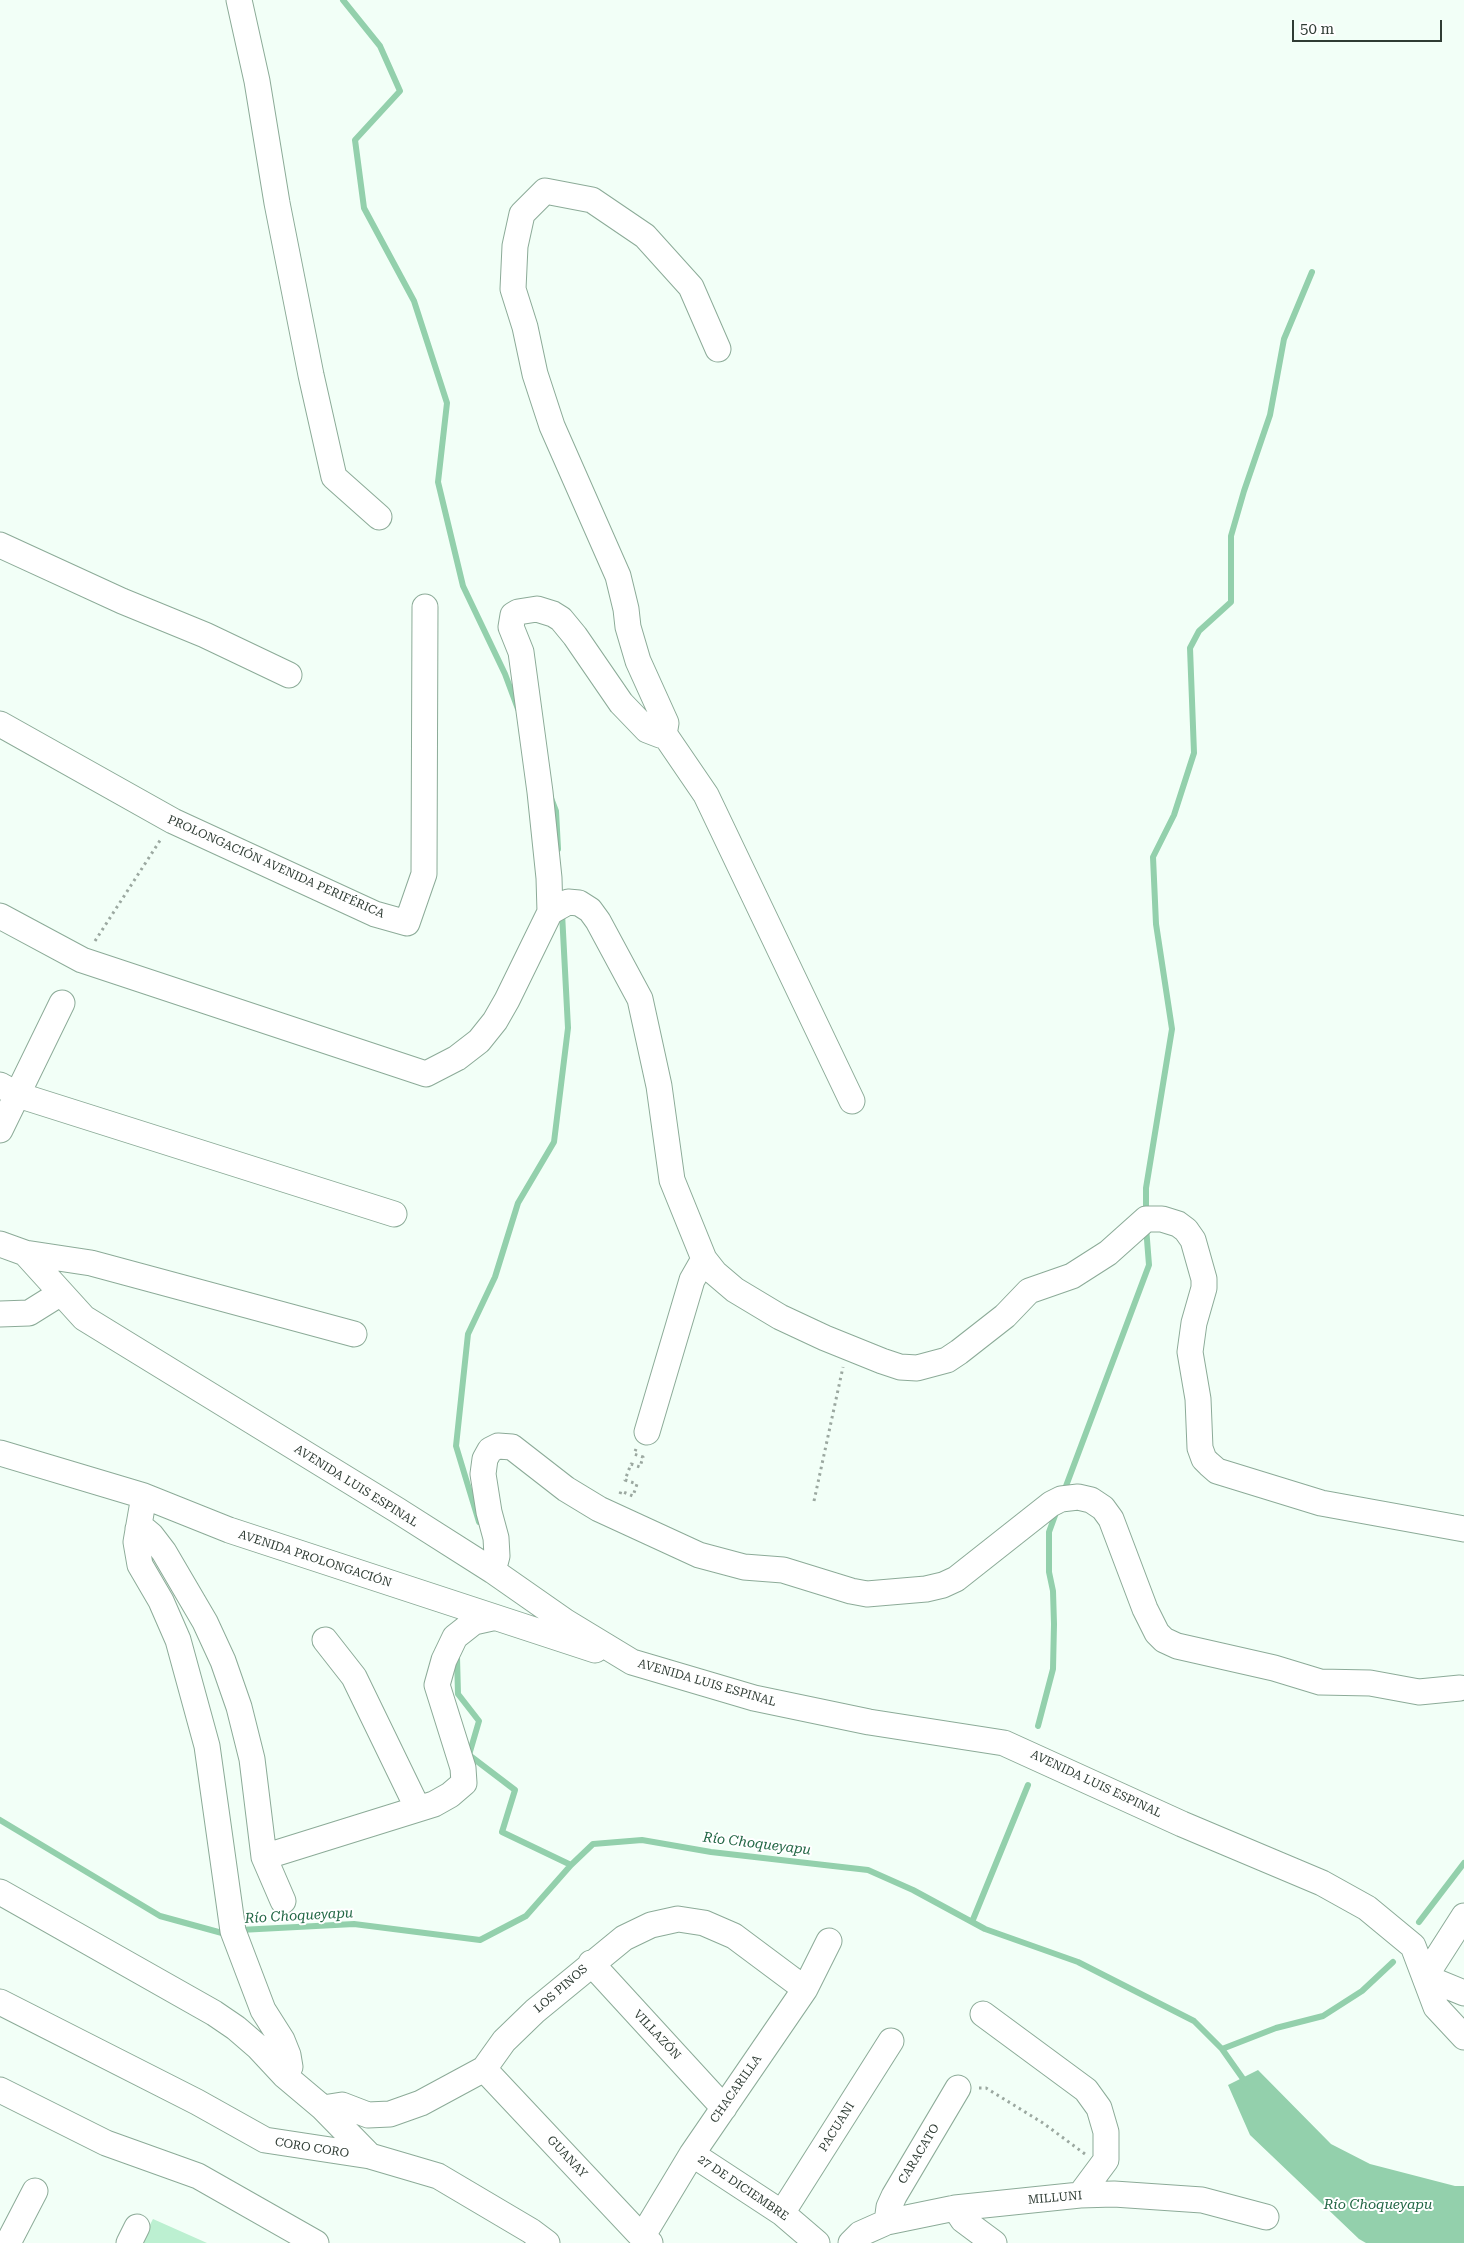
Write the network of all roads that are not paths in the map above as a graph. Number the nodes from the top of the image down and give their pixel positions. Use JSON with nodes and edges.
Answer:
{"nodes":[{"id":1,"x":239,"y":0,"type":"edge"},
{"id":2,"x":718,"y":349,"type":"dead end"},
{"id":3,"x":379,"y":517,"type":"dead end"},
{"id":4,"x":0,"y":545,"type":"edge"},
{"id":5,"x":425,"y":607,"type":"dead end"},
{"id":6,"x":289,"y":675,"type":"dead end"},
{"id":7,"x":0,"y":724,"type":"edge"},
{"id":8,"x":663,"y":732,"type":"junction"},
{"id":9,"x":550,"y":912,"type":"junction"},
{"id":10,"x":0,"y":916,"type":"edge"},
{"id":11,"x":62,"y":1004,"type":"dead end"},
{"id":12,"x":9,"y":1090,"type":"edge"},
{"id":13,"x":852,"y":1101,"type":"dead end"},
{"id":14,"x":0,"y":1130,"type":"edge"},
{"id":15,"x":394,"y":1214,"type":"dead end"},
{"id":16,"x":0,"y":1244,"type":"edge"},
{"id":17,"x":25,"y":1253,"type":"junction"},
{"id":18,"x":704,"y":1259,"type":"junction"},
{"id":19,"x":62,"y":1293,"type":"junction"},
{"id":20,"x":0,"y":1314,"type":"edge"},
{"id":21,"x":354,"y":1334,"type":"dead end"},
{"id":22,"x":647,"y":1432,"type":"road end"},
{"id":23,"x":0,"y":1453,"type":"edge"},
{"id":24,"x":144,"y":1496,"type":"junction"},
{"id":25,"x":138,"y":1529,"type":"junction"},
{"id":26,"x":1464,"y":1529,"type":"edge"},
{"id":27,"x":493,"y":1571,"type":"junction"},
{"id":28,"x":492,"y":1618,"type":"junction"},
{"id":29,"x":325,"y":1640,"type":"dead end"},
{"id":30,"x":632,"y":1662,"type":"junction"},
{"id":31,"x":1460,"y":1688,"type":"dead end"},
{"id":32,"x":418,"y":1809,"type":"junction"},
{"id":33,"x":264,"y":1857,"type":"junction"},
{"id":34,"x":0,"y":1892,"type":"edge"},
{"id":35,"x":282,"y":1901,"type":"dead end"},
{"id":36,"x":1464,"y":1916,"type":"edge"},
{"id":37,"x":830,"y":1941,"type":"dead end"},
{"id":38,"x":591,"y":1963,"type":"junction"},
{"id":39,"x":1425,"y":1977,"type":"junction"},
{"id":40,"x":805,"y":1989,"type":"junction"},
{"id":41,"x":1464,"y":1993,"type":"edge"},
{"id":42,"x":0,"y":2002,"type":"edge"},
{"id":43,"x":983,"y":2014,"type":"dead end"},
{"id":44,"x":1464,"y":2037,"type":"edge"},
{"id":45,"x":891,"y":2041,"type":"dead end"},
{"id":46,"x":484,"y":2069,"type":"junction"},
{"id":47,"x":285,"y":2076,"type":"junction"},
{"id":48,"x":958,"y":2088,"type":"road end"},
{"id":49,"x":0,"y":2090,"type":"edge"},
{"id":50,"x":323,"y":2108,"type":"junction"},
{"id":51,"x":724,"y":2108,"type":"junction"},
{"id":52,"x":692,"y":2154,"type":"junction"},
{"id":53,"x":370,"y":2156,"type":"junction"},
{"id":54,"x":35,"y":2191,"type":"dead end"},
{"id":55,"x":1080,"y":2195,"type":"junction"},
{"id":56,"x":955,"y":2208,"type":"junction"},
{"id":57,"x":782,"y":2213,"type":"junction"},
{"id":58,"x":1266,"y":2217,"type":"dead end"},
{"id":59,"x":887,"y":2222,"type":"junction"},
{"id":60,"x":646,"y":2240,"type":"edge"},
{"id":61,"x":8,"y":2243,"type":"edge"},
{"id":62,"x":316,"y":2243,"type":"edge"},
{"id":63,"x":547,"y":2243,"type":"edge"},
{"id":64,"x":817,"y":2243,"type":"edge"},
{"id":65,"x":851,"y":2243,"type":"edge"},
{"id":66,"x":994,"y":2243,"type":"edge"}],
"edges":[{"from":1,"to":3,"type":"street"},
{"from":2,"to":8,"type":"street"},
{"from":4,"to":6,"type":"street"},
{"from":5,"to":7,"type":"street","name":"PROLONGACIÓN AVENIDA PERIFÉRICA"},
{"from":8,"to":9,"type":"street"},
{"from":8,"to":13,"type":"street"},
{"from":9,"to":10,"type":"street"},
{"from":9,"to":18,"type":"street"},
{"from":11,"to":12,"type":"street"},
{"from":12,"to":14,"type":"street"},
{"from":12,"to":15,"type":"street"},
{"from":16,"to":17,"type":"street","name":"AVENIDA LUIS ESPINAL"},
{"from":17,"to":19,"type":"street","name":"AVENIDA LUIS ESPINAL"},
{"from":17,"to":21,"type":"street"},
{"from":18,"to":22,"type":"street"},
{"from":18,"to":26,"type":"street"},
{"from":19,"to":20,"type":"street"},
{"from":19,"to":27,"type":"street","name":"AVENIDA LUIS ESPINAL"},
{"from":23,"to":24,"type":"street","name":"AVENIDA PROLONGACIÓN"},
{"from":24,"to":25,"type":"street"},
{"from":24,"to":28,"type":"street","name":"AVENIDA PROLONGACIÓN"},
{"from":25,"to":33,"type":"street"},
{"from":25,"to":47,"type":"street"},
{"from":27,"to":30,"type":"street","name":"AVENIDA LUIS ESPINAL"},
{"from":27,"to":31,"type":"street"},
{"from":28,"to":30,"type":"street","name":"AVENIDA PROLONGACIÓN"},
{"from":28,"to":32,"type":"street"},
{"from":29,"to":32,"type":"street"},
{"from":30,"to":39,"type":"street","name":"AVENIDA LUIS ESPINAL"},
{"from":32,"to":33,"type":"street"},
{"from":33,"to":35,"type":"street"},
{"from":34,"to":47,"type":"street"},
{"from":36,"to":39,"type":"street"},
{"from":37,"to":40,"type":"street","name":"CHACARILLA"},
{"from":38,"to":40,"type":"street","name":"LOS PINOS"},
{"from":38,"to":46,"type":"street","name":"LOS PINOS"},
{"from":38,"to":51,"type":"street","name":"VILLAZÓN"},
{"from":39,"to":41,"type":"street"},
{"from":39,"to":44,"type":"street","name":"AVENIDA LUIS ESPINAL"},
{"from":40,"to":51,"type":"street","name":"CHACARILLA"},
{"from":42,"to":53,"type":"street","name":"CORO CORO"},
{"from":43,"to":55,"type":"street"},
{"from":45,"to":57,"type":"street","name":"PACUANI"},
{"from":46,"to":50,"type":"street","name":"LOS PINOS"},
{"from":46,"to":60,"type":"street","name":"GUANAY"},
{"from":47,"to":50,"type":"street"},
{"from":48,"to":59,"type":"street","name":"CARACATO"},
{"from":49,"to":62,"type":"street"},
{"from":50,"to":53,"type":"street"},
{"from":51,"to":52,"type":"street","name":"CHACARILLA"},
{"from":52,"to":57,"type":"street","name":"27 DE DICIEMBRE"},
{"from":52,"to":60,"type":"street","name":"CHACARILLA"},
{"from":53,"to":63,"type":"street","name":"CORO CORO"},
{"from":54,"to":61,"type":"street"},
{"from":55,"to":56,"type":"street","name":"MILLUNI"},
{"from":55,"to":58,"type":"street","name":"MILLUNI"},
{"from":56,"to":59,"type":"street","name":"MILLUNI"},
{"from":56,"to":66,"type":"street"},
{"from":57,"to":64,"type":"street","name":"27 DE DICIEMBRE"},
{"from":59,"to":65,"type":"street","name":"MILLUNI"}]}
